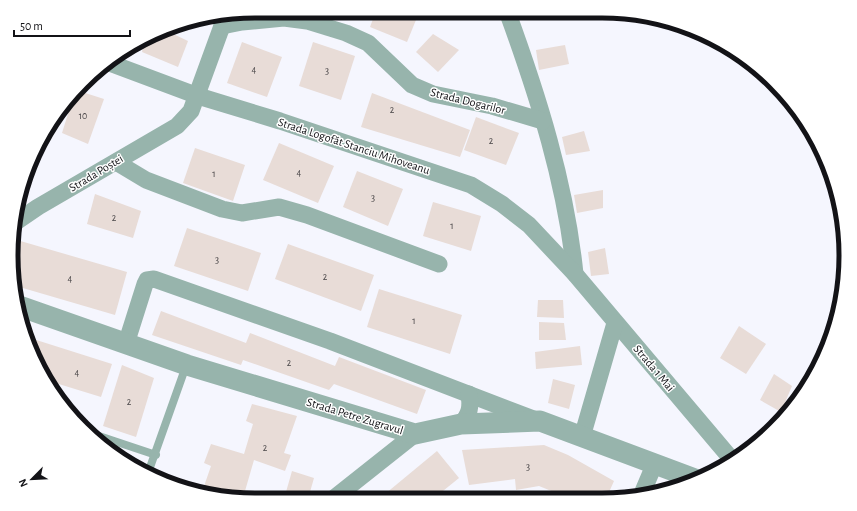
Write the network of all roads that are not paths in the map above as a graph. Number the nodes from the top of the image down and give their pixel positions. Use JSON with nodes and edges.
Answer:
{"nodes":[{"id":1,"x":257,"y":18,"type":"edge"},
{"id":2,"x":284,"y":18,"type":"edge"},
{"id":3,"x":509,"y":18,"type":"edge"},
{"id":4,"x":217,"y":22,"type":"edge"},
{"id":5,"x":114,"y":65,"type":"edge"},
{"id":6,"x":198,"y":96,"type":"junction"},
{"id":7,"x":543,"y":121,"type":"junction"},
{"id":8,"x":116,"y":162,"type":"junction"},
{"id":9,"x":21,"y":219,"type":"edge"},
{"id":10,"x":439,"y":264,"type":"dead end"},
{"id":11,"x":575,"y":274,"type":"junction"},
{"id":12,"x":24,"y":308,"type":"edge"},
{"id":13,"x":615,"y":323,"type":"junction"},
{"id":14,"x":126,"y":344,"type":"junction"},
{"id":15,"x":187,"y":365,"type":"junction"},
{"id":16,"x":469,"y":394,"type":"junction"},
{"id":17,"x":540,"y":421,"type":"junction"},
{"id":18,"x":462,"y":424,"type":"junction"},
{"id":19,"x":415,"y":434,"type":"junction"},
{"id":20,"x":103,"y":437,"type":"edge"},
{"id":21,"x":582,"y":437,"type":"junction"},
{"id":22,"x":156,"y":455,"type":"junction"},
{"id":23,"x":729,"y":456,"type":"edge"},
{"id":24,"x":655,"y":463,"type":"junction"},
{"id":25,"x":150,"y":469,"type":"edge"},
{"id":26,"x":688,"y":476,"type":"edge"},
{"id":27,"x":644,"y":489,"type":"edge"},
{"id":28,"x":342,"y":493,"type":"edge"}],
"edges":[{"from":1,"to":4,"type":"street","name":"Strada Dogarilor"},
{"from":2,"to":7,"type":"street","name":"Strada Dogarilor"},
{"from":3,"to":7,"type":"street"},
{"from":4,"to":6,"type":"street","name":"Strada Dogarilor"},
{"from":5,"to":6,"type":"street","name":"Strada Logofăt Stanciu Mihoveanu"},
{"from":6,"to":8,"type":"street","name":"Strada Poștei"},
{"from":6,"to":11,"type":"street","name":"Strada Logofăt Stanciu Mihoveanu"},
{"from":7,"to":11,"type":"street"},
{"from":8,"to":9,"type":"street","name":"Strada Poștei"},
{"from":8,"to":10,"type":"street"},
{"from":11,"to":13,"type":"street","name":"Strada 1 Mai"},
{"from":12,"to":14,"type":"street","name":"Strada Petre Zugravul"},
{"from":13,"to":21,"type":"street"},
{"from":13,"to":23,"type":"street","name":"Strada 1 Mai"},
{"from":14,"to":15,"type":"street","name":"Strada Petre Zugravul"},
{"from":14,"to":16,"type":"street"},
{"from":15,"to":19,"type":"street","name":"Strada Petre Zugravul"},
{"from":15,"to":22,"type":"lane"},
{"from":16,"to":17,"type":"street"},
{"from":16,"to":18,"type":"street"},
{"from":17,"to":18,"type":"street","name":"Strada Petre Zugravul"},
{"from":17,"to":21,"type":"street","name":"Strada Petre Zugravul"},
{"from":18,"to":19,"type":"street","name":"Strada Petre Zugravul"},
{"from":19,"to":28,"type":"street"},
{"from":20,"to":22,"type":"lane"},
{"from":21,"to":24,"type":"street","name":"Strada Petre Zugravul"},
{"from":22,"to":25,"type":"lane"},
{"from":24,"to":26,"type":"street","name":"Strada Petre Zugravul"},
{"from":24,"to":27,"type":"street"}]}
